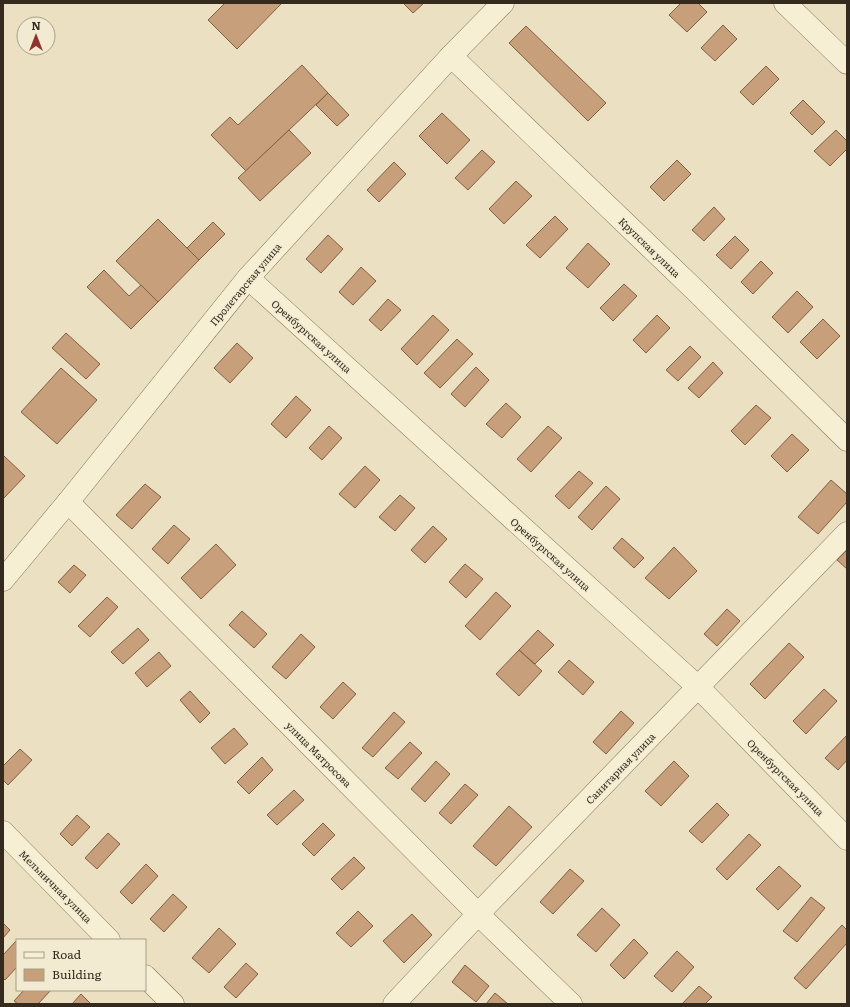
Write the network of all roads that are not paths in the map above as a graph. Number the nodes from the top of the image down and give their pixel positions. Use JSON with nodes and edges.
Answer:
{"nodes":[{"id":1,"x":503,"y":3,"type":"edge"},
{"id":2,"x":785,"y":3,"type":"edge"},
{"id":3,"x":451,"y":56,"type":"junction"},
{"id":4,"x":847,"y":63,"type":"edge"},
{"id":5,"x":248,"y":278,"type":"junction"},
{"id":6,"x":847,"y":440,"type":"edge"},
{"id":7,"x":68,"y":502,"type":"junction"},
{"id":8,"x":847,"y":533,"type":"edge"},
{"id":9,"x":3,"y":580,"type":"edge"},
{"id":10,"x":698,"y":687,"type":"junction"},
{"id":11,"x":3,"y":832,"type":"edge"},
{"id":12,"x":847,"y":839,"type":"edge"},
{"id":13,"x":478,"y":914,"type":"junction"},
{"id":14,"x":109,"y":939,"type":"edge"},
{"id":15,"x":146,"y":977,"type":"edge"},
{"id":16,"x":172,"y":1004,"type":"edge"},
{"id":17,"x":394,"y":1004,"type":"edge"},
{"id":18,"x":571,"y":1004,"type":"edge"}],
"edges":[{"from":1,"to":3,"type":"street","name":"Пролетарская улица"},
{"from":2,"to":4,"type":"street"},
{"from":3,"to":5,"type":"street","name":"Пролетарская улица"},
{"from":3,"to":6,"type":"street","name":"Крупская улица"},
{"from":5,"to":7,"type":"street","name":"Пролетарская улица"},
{"from":5,"to":10,"type":"street","name":"Оренбургская улица"},
{"from":7,"to":9,"type":"street","name":"Пролетарская улица"},
{"from":7,"to":13,"type":"street","name":"улица Матросова"},
{"from":8,"to":10,"type":"street","name":"Санитарная улица"},
{"from":10,"to":12,"type":"street","name":"Оренбургская улица"},
{"from":10,"to":13,"type":"street","name":"Санитарная улица"},
{"from":11,"to":14,"type":"street","name":"Мельничная улица"},
{"from":13,"to":17,"type":"street","name":"Санитарная улица"},
{"from":13,"to":18,"type":"street","name":"улица Матросова"},
{"from":15,"to":16,"type":"street"}]}
